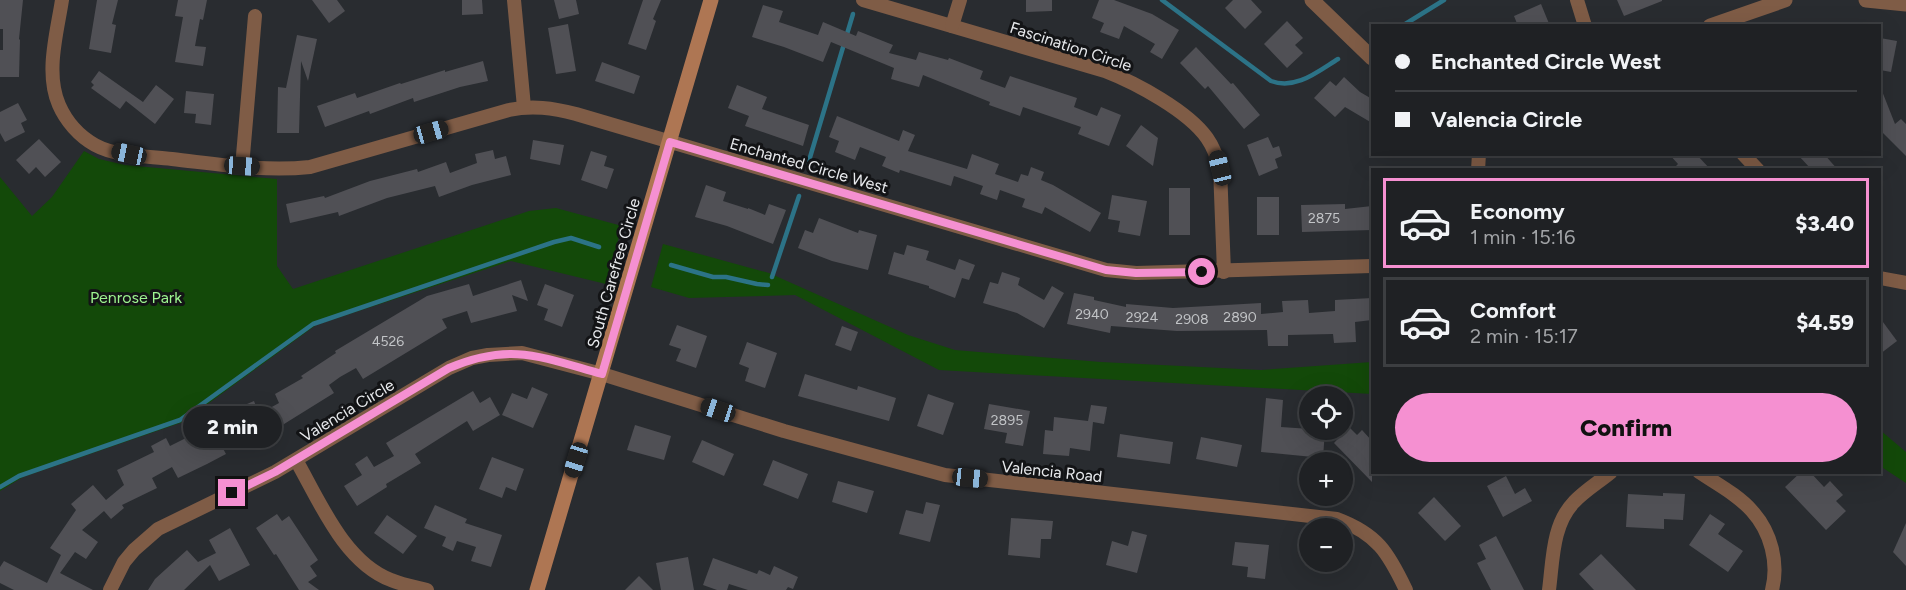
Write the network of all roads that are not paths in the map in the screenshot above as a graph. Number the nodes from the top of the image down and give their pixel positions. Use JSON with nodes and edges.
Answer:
{"nodes":[{"id":1,"x":62,"y":0,"type":"edge"},
{"id":2,"x":514,"y":0,"type":"edge"},
{"id":3,"x":711,"y":0,"type":"edge"},
{"id":4,"x":863,"y":0,"type":"edge"},
{"id":5,"x":960,"y":0,"type":"edge"},
{"id":6,"x":1312,"y":0,"type":"edge"},
{"id":7,"x":1577,"y":0,"type":"edge"},
{"id":8,"x":1785,"y":0,"type":"edge"},
{"id":9,"x":1866,"y":0,"type":"edge"},
{"id":10,"x":1906,"y":4,"type":"edge"},
{"id":11,"x":255,"y":16,"type":"dead end"},
{"id":12,"x":1584,"y":24,"type":"edge"},
{"id":13,"x":1716,"y":24,"type":"edge"},
{"id":14,"x":952,"y":26,"type":"junction"},
{"id":15,"x":1371,"y":57,"type":"edge"},
{"id":16,"x":524,"y":107,"type":"junction"},
{"id":17,"x":670,"y":142,"type":"junction"},
{"id":18,"x":1745,"y":156,"type":"edge"},
{"id":19,"x":242,"y":166,"type":"junction"},
{"id":20,"x":1756,"y":168,"type":"edge"},
{"id":21,"x":1371,"y":266,"type":"edge"},
{"id":22,"x":1224,"y":272,"type":"junction"},
{"id":23,"x":1881,"y":278,"type":"edge"},
{"id":24,"x":1906,"y":283,"type":"edge"},
{"id":25,"x":602,"y":374,"type":"junction"},
{"id":26,"x":296,"y":460,"type":"junction"},
{"id":27,"x":1608,"y":474,"type":"edge"},
{"id":28,"x":1702,"y":474,"type":"edge"},
{"id":29,"x":110,"y":590,"type":"edge"},
{"id":30,"x":427,"y":590,"type":"edge"},
{"id":31,"x":537,"y":590,"type":"edge"},
{"id":32,"x":1406,"y":590,"type":"edge"},
{"id":33,"x":1549,"y":590,"type":"edge"},
{"id":34,"x":1772,"y":590,"type":"edge"}],
"edges":[{"from":1,"to":19,"type":"street","name":"Enchanted Circle West"},
{"from":2,"to":16,"type":"street"},
{"from":3,"to":17,"type":"main road","name":"South Carefree Circle"},
{"from":4,"to":14,"type":"street","name":"Fascination Circle"},
{"from":5,"to":14,"type":"street"},
{"from":6,"to":15,"type":"street"},
{"from":7,"to":12,"type":"street"},
{"from":8,"to":13,"type":"street"},
{"from":9,"to":10,"type":"street"},
{"from":11,"to":19,"type":"street"},
{"from":14,"to":22,"type":"street","name":"Fascination Circle"},
{"from":16,"to":17,"type":"street","name":"Enchanted Circle West"},
{"from":16,"to":19,"type":"street","name":"Enchanted Circle West"},
{"from":17,"to":22,"type":"street","name":"Enchanted Circle West"},
{"from":17,"to":25,"type":"main road","name":"South Carefree Circle"},
{"from":18,"to":20,"type":"street"},
{"from":21,"to":22,"type":"street","name":"Enchanted Circle West"},
{"from":23,"to":24,"type":"street"},
{"from":25,"to":26,"type":"street","name":"Valencia Circle"},
{"from":25,"to":31,"type":"main road","name":"South Carefree Circle"},
{"from":25,"to":32,"type":"street","name":"Valencia Road"},
{"from":26,"to":29,"type":"street","name":"Valencia Circle"},
{"from":26,"to":30,"type":"street"},
{"from":27,"to":33,"type":"street"},
{"from":28,"to":34,"type":"street"}]}
